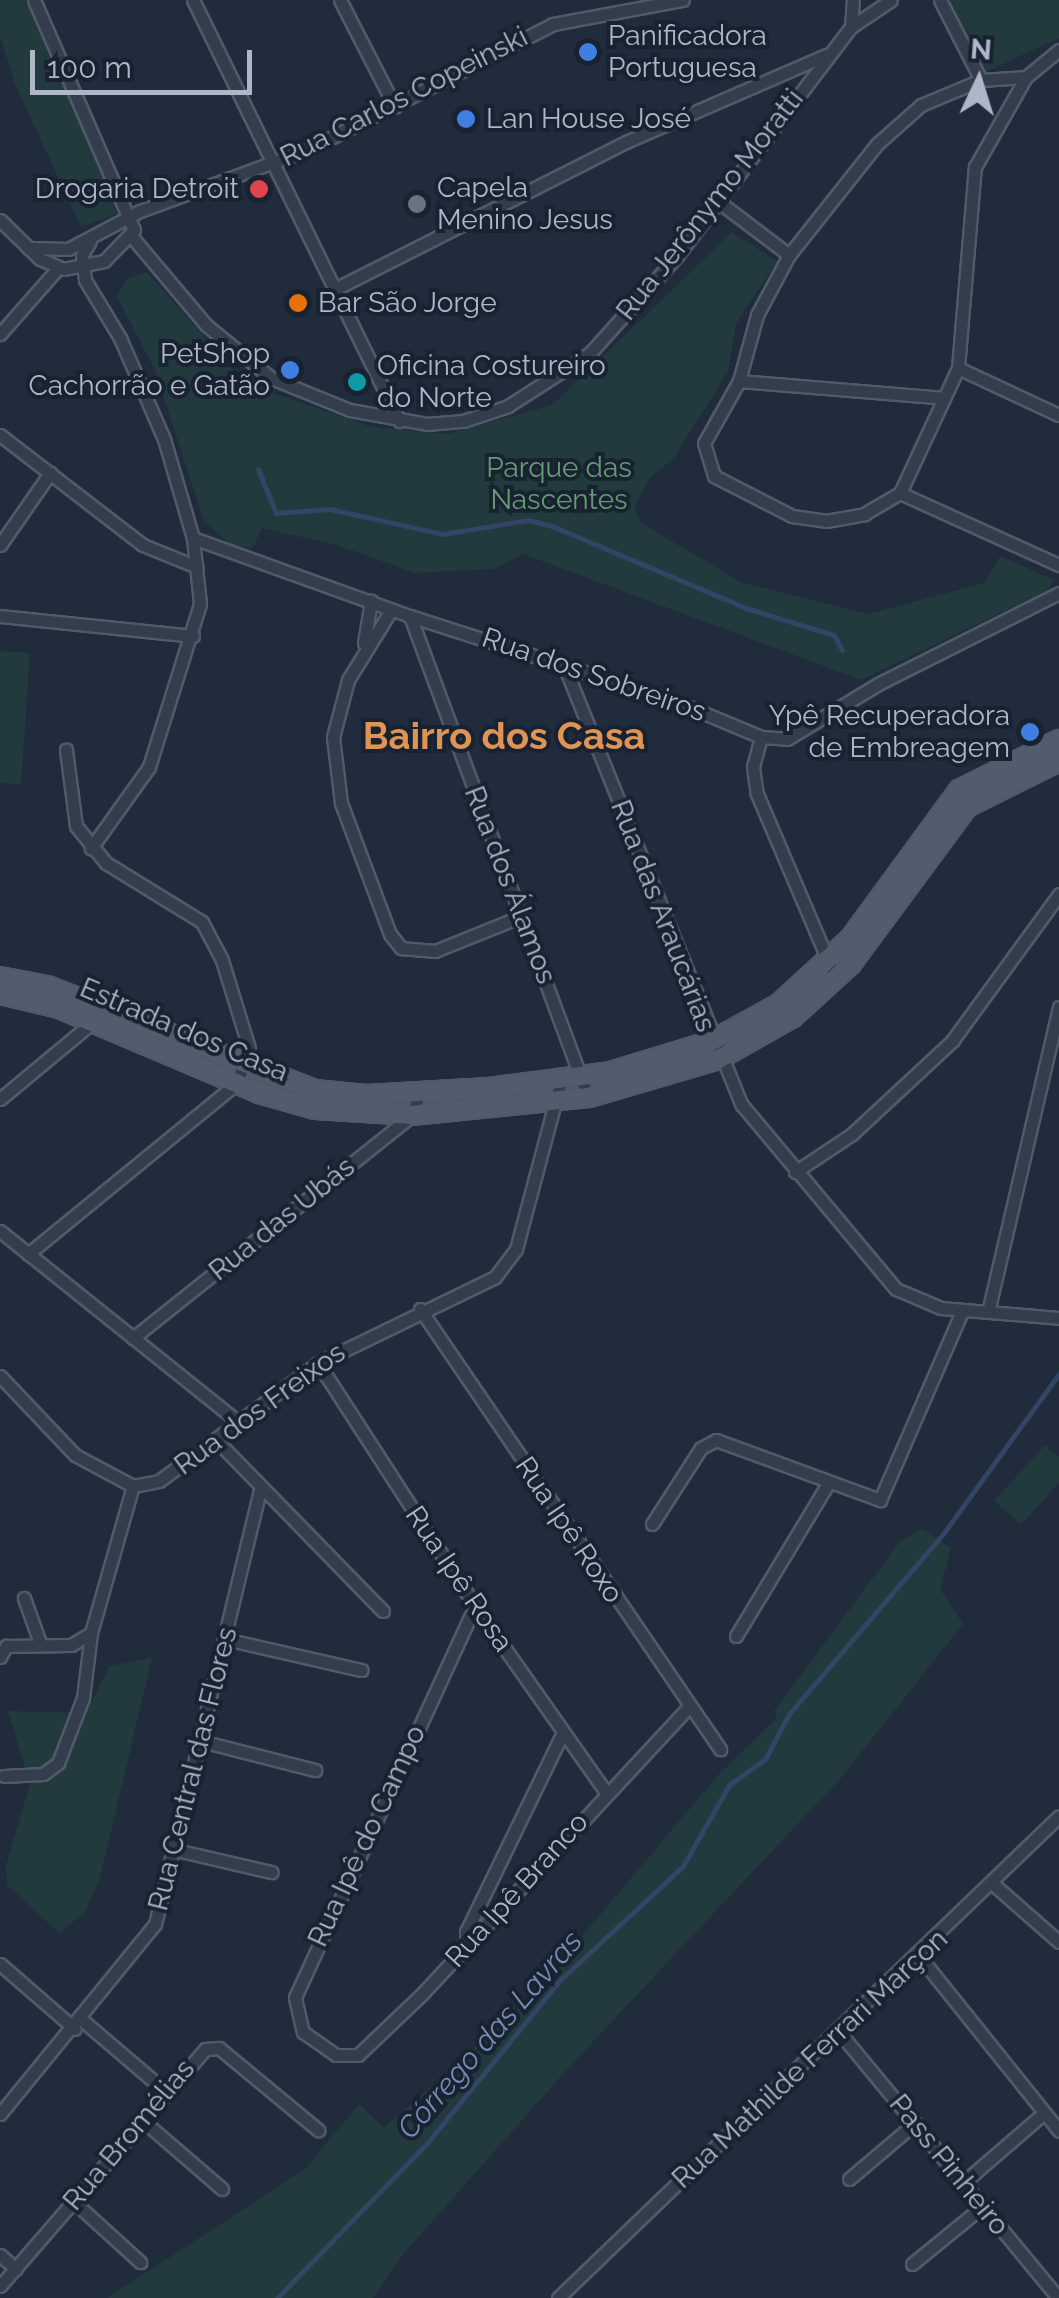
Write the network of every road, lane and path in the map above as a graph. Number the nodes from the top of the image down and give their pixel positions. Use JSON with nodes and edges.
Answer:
{"nodes":[{"id":1,"x":34,"y":0,"type":"edge"},
{"id":2,"x":193,"y":0,"type":"edge"},
{"id":3,"x":340,"y":0,"type":"edge"},
{"id":4,"x":683,"y":0,"type":"edge"},
{"id":5,"x":853,"y":0,"type":"edge"},
{"id":6,"x":891,"y":0,"type":"edge"},
{"id":7,"x":940,"y":0,"type":"edge"},
{"id":8,"x":850,"y":27,"type":"junction"},
{"id":9,"x":1059,"y":50,"type":"edge"},
{"id":10,"x":828,"y":54,"type":"junction"},
{"id":11,"x":1026,"y":76,"type":"junction"},
{"id":12,"x":981,"y":80,"type":"junction"},
{"id":13,"x":394,"y":107,"type":"junction"},
{"id":14,"x":274,"y":162,"type":"junction"},
{"id":15,"x":718,"y":202,"type":"junction"},
{"id":16,"x":131,"y":214,"type":"junction"},
{"id":17,"x":0,"y":220,"type":"edge"},
{"id":18,"x":132,"y":237,"type":"junction"},
{"id":19,"x":94,"y":238,"type":"junction"},
{"id":20,"x":28,"y":248,"type":"junction"},
{"id":21,"x":788,"y":255,"type":"junction"},
{"id":22,"x":98,"y":264,"type":"junction"},
{"id":23,"x":58,"y":268,"type":"junction"},
{"id":24,"x":82,"y":269,"type":"junction"},
{"id":25,"x":334,"y":290,"type":"junction"},
{"id":26,"x":96,"y":296,"type":"junction"},
{"id":27,"x":0,"y":334,"type":"edge"},
{"id":28,"x":958,"y":368,"type":"junction"},
{"id":29,"x":739,"y":381,"type":"junction"},
{"id":30,"x":944,"y":398,"type":"junction"},
{"id":31,"x":1059,"y":415,"type":"edge"},
{"id":32,"x":399,"y":421,"type":"junction"},
{"id":33,"x":0,"y":435,"type":"edge"},
{"id":34,"x":50,"y":473,"type":"junction"},
{"id":35,"x":900,"y":493,"type":"junction"},
{"id":36,"x":193,"y":538,"type":"junction"},
{"id":37,"x":0,"y":545,"type":"edge"},
{"id":38,"x":1059,"y":565,"type":"edge"},
{"id":39,"x":196,"y":566,"type":"junction"},
{"id":40,"x":1059,"y":592,"type":"edge"},
{"id":41,"x":371,"y":601,"type":"junction"},
{"id":42,"x":391,"y":610,"type":"junction"},
{"id":43,"x":0,"y":616,"type":"edge"},
{"id":44,"x":410,"y":616,"type":"junction"},
{"id":45,"x":193,"y":636,"type":"junction"},
{"id":46,"x":364,"y":647,"type":"junction"},
{"id":47,"x":563,"y":663,"type":"junction"},
{"id":48,"x":761,"y":737,"type":"junction"},
{"id":49,"x":1059,"y":740,"type":"edge"},
{"id":50,"x":66,"y":750,"type":"dead end"},
{"id":51,"x":1059,"y":761,"type":"edge"},
{"id":52,"x":944,"y":820,"type":"junction"},
{"id":53,"x":91,"y":848,"type":"junction"},
{"id":54,"x":1058,"y":897,"type":"edge"},
{"id":55,"x":522,"y":916,"type":"junction"},
{"id":56,"x":831,"y":971,"type":"junction"},
{"id":57,"x":0,"y":977,"type":"edge"},
{"id":58,"x":0,"y":994,"type":"edge"},
{"id":59,"x":1059,"y":1007,"type":"edge"},
{"id":60,"x":99,"y":1015,"type":"junction"},
{"id":61,"x":715,"y":1050,"type":"junction"},
{"id":62,"x":241,"y":1076,"type":"junction"},
{"id":63,"x":584,"y":1077,"type":"junction"},
{"id":64,"x":561,"y":1080,"type":"junction"},
{"id":65,"x":420,"y":1092,"type":"junction"},
{"id":66,"x":588,"y":1097,"type":"junction"},
{"id":67,"x":0,"y":1099,"type":"edge"},
{"id":68,"x":559,"y":1102,"type":"junction"},
{"id":69,"x":412,"y":1115,"type":"junction"},
{"id":70,"x":796,"y":1172,"type":"junction"},
{"id":71,"x":0,"y":1231,"type":"edge"},
{"id":72,"x":28,"y":1254,"type":"junction"},
{"id":73,"x":989,"y":1308,"type":"junction"},
{"id":74,"x":420,"y":1309,"type":"junction"},
{"id":75,"x":962,"y":1311,"type":"junction"},
{"id":76,"x":1059,"y":1318,"type":"edge"},
{"id":77,"x":133,"y":1338,"type":"junction"},
{"id":78,"x":318,"y":1364,"type":"junction"},
{"id":79,"x":0,"y":1376,"type":"edge"},
{"id":80,"x":238,"y":1422,"type":"junction"},
{"id":81,"x":216,"y":1440,"type":"junction"},
{"id":82,"x":827,"y":1485,"type":"junction"},
{"id":83,"x":133,"y":1486,"type":"junction"},
{"id":84,"x":260,"y":1490,"type":"junction"},
{"id":85,"x":652,"y":1524,"type":"dead end"},
{"id":86,"x":24,"y":1598,"type":"dead end"},
{"id":87,"x":475,"y":1606,"type":"junction"},
{"id":88,"x":383,"y":1611,"type":"dead end"},
{"id":89,"x":91,"y":1633,"type":"junction"},
{"id":90,"x":736,"y":1636,"type":"dead end"},
{"id":91,"x":225,"y":1639,"type":"junction"},
{"id":92,"x":40,"y":1643,"type":"junction"},
{"id":93,"x":0,"y":1657,"type":"edge"},
{"id":94,"x":362,"y":1670,"type":"dead end"},
{"id":95,"x":689,"y":1707,"type":"junction"},
{"id":96,"x":562,"y":1732,"type":"junction"},
{"id":97,"x":201,"y":1741,"type":"junction"},
{"id":98,"x":720,"y":1749,"type":"dead end"},
{"id":99,"x":315,"y":1770,"type":"dead end"},
{"id":100,"x":4,"y":1776,"type":"dead end"},
{"id":101,"x":605,"y":1792,"type":"junction"},
{"id":102,"x":1059,"y":1816,"type":"edge"},
{"id":103,"x":176,"y":1850,"type":"junction"},
{"id":104,"x":271,"y":1872,"type":"dead end"},
{"id":105,"x":993,"y":1884,"type":"junction"},
{"id":106,"x":1059,"y":1942,"type":"edge"},
{"id":107,"x":466,"y":1948,"type":"junction"},
{"id":108,"x":919,"y":1956,"type":"junction"},
{"id":109,"x":0,"y":1964,"type":"edge"},
{"id":110,"x":78,"y":2024,"type":"junction"},
{"id":111,"x":839,"y":2032,"type":"junction"},
{"id":112,"x":336,"y":2056,"type":"joint"},
{"id":113,"x":165,"y":2091,"type":"junction"},
{"id":114,"x":1,"y":2111,"type":"edge"},
{"id":115,"x":1044,"y":2113,"type":"junction"},
{"id":116,"x":141,"y":2119,"type":"junction"},
{"id":117,"x":915,"y":2122,"type":"junction"},
{"id":118,"x":318,"y":2130,"type":"dead end"},
{"id":119,"x":1059,"y":2131,"type":"edge"},
{"id":120,"x":849,"y":2179,"type":"dead end"},
{"id":121,"x":964,"y":2182,"type":"junction"},
{"id":122,"x":222,"y":2189,"type":"dead end"},
{"id":123,"x":72,"y":2201,"type":"junction"},
{"id":124,"x":983,"y":2206,"type":"junction"},
{"id":125,"x":0,"y":2255,"type":"edge"},
{"id":126,"x":140,"y":2262,"type":"dead end"},
{"id":127,"x":912,"y":2264,"type":"dead end"},
{"id":128,"x":16,"y":2269,"type":"junction"},
{"id":129,"x":0,"y":2286,"type":"edge"},
{"id":130,"x":1050,"y":2295,"type":"edge"},
{"id":131,"x":558,"y":2298,"type":"edge"}],
"edges":[{"from":1,"to":16,"type":"street"},
{"from":2,"to":14,"type":"street"},
{"from":3,"to":13,"type":"street"},
{"from":4,"to":13,"type":"street","name":"Rua Carlos Copeinski"},
{"from":5,"to":8,"type":"street"},
{"from":6,"to":8,"type":"street","name":"Rua Jerônymo Moratti"},
{"from":7,"to":12,"type":"street"},
{"from":8,"to":10,"type":"street","name":"Rua Jerônymo Moratti"},
{"from":9,"to":11,"type":"street"},
{"from":10,"to":15,"type":"street","name":"Rua Jerônymo Moratti"},
{"from":10,"to":25,"type":"street"},
{"from":11,"to":12,"type":"street"},
{"from":11,"to":28,"type":"street"},
{"from":12,"to":21,"type":"street"},
{"from":13,"to":14,"type":"street","name":"Rua Carlos Copeinski"},
{"from":14,"to":16,"type":"street","name":"Rua Carlos Copeinski"},
{"from":14,"to":25,"type":"street"},
{"from":15,"to":21,"type":"street"},
{"from":15,"to":32,"type":"street","name":"Rua Jerônymo Moratti"},
{"from":16,"to":18,"type":"street"},
{"from":16,"to":19,"type":"street","name":"Rua Carlos Copeinski"},
{"from":17,"to":20,"type":"street"},
{"from":18,"to":22,"type":"street"},
{"from":18,"to":32,"type":"street","name":"Rua Jerônymo Moratti"},
{"from":19,"to":20,"type":"street","name":"Rua Carlos Copeinski"},
{"from":19,"to":24,"type":"street"},
{"from":20,"to":23,"type":"street"},
{"from":21,"to":29,"type":"street"},
{"from":22,"to":24,"type":"street"},
{"from":22,"to":26,"type":"street"},
{"from":23,"to":24,"type":"street"},
{"from":23,"to":27,"type":"street"},
{"from":24,"to":26,"type":"street"},
{"from":25,"to":32,"type":"street"},
{"from":26,"to":36,"type":"street"},
{"from":28,"to":30,"type":"street"},
{"from":28,"to":31,"type":"street"},
{"from":29,"to":30,"type":"street"},
{"from":29,"to":35,"type":"street"},
{"from":30,"to":35,"type":"street"},
{"from":33,"to":34,"type":"street"},
{"from":34,"to":37,"type":"street"},
{"from":34,"to":39,"type":"street"},
{"from":35,"to":38,"type":"street"},
{"from":36,"to":39,"type":"street"},
{"from":36,"to":41,"type":"street","name":"Rua dos Sobreiros"},
{"from":39,"to":45,"type":"street"},
{"from":40,"to":48,"type":"street"},
{"from":41,"to":42,"type":"street","name":"Rua dos Sobreiros"},
{"from":41,"to":46,"type":"street"},
{"from":42,"to":44,"type":"street","name":"Rua dos Sobreiros"},
{"from":42,"to":46,"type":"street"},
{"from":43,"to":45,"type":"street"},
{"from":44,"to":47,"type":"street","name":"Rua dos Sobreiros"},
{"from":44,"to":55,"type":"street","name":"Rua dos Álamos"},
{"from":45,"to":53,"type":"street"},
{"from":46,"to":55,"type":"street"},
{"from":47,"to":48,"type":"street","name":"Rua dos Sobreiros"},
{"from":47,"to":61,"type":"street","name":"Rua das Araucárias"},
{"from":48,"to":56,"type":"street"},
{"from":49,"to":52,"type":"main road","name":"Estrada dos Casa"},
{"from":50,"to":53,"type":"street"},
{"from":51,"to":52,"type":"main road","name":"Estrada dos Casa"},
{"from":52,"to":56,"type":"main road","name":"Estrada dos Casa"},
{"from":53,"to":62,"type":"street"},
{"from":54,"to":70,"type":"street"},
{"from":55,"to":63,"type":"street","name":"Rua dos Álamos"},
{"from":56,"to":61,"type":"main road","name":"Estrada dos Casa"},
{"from":57,"to":60,"type":"main road","name":"Estrada dos Casa"},
{"from":58,"to":60,"type":"main road","name":"Estrada dos Casa"},
{"from":59,"to":73,"type":"street"},
{"from":60,"to":62,"type":"main road","name":"Estrada dos Casa"},
{"from":60,"to":67,"type":"street"},
{"from":61,"to":63,"type":"main road","name":"Estrada dos Casa"},
{"from":61,"to":66,"type":"main road","name":"Estrada dos Casa"},
{"from":61,"to":70,"type":"street"},
{"from":62,"to":65,"type":"main road","name":"Estrada dos Casa"},
{"from":62,"to":69,"type":"main road","name":"Estrada dos Casa"},
{"from":62,"to":72,"type":"street"},
{"from":63,"to":64,"type":"main road","name":"Estrada dos Casa"},
{"from":63,"to":66,"type":"street","name":"Rua dos Álamos"},
{"from":64,"to":65,"type":"main road","name":"Estrada dos Casa"},
{"from":64,"to":68,"type":"street"},
{"from":65,"to":69,"type":"street"},
{"from":66,"to":68,"type":"main road","name":"Estrada dos Casa"},
{"from":68,"to":69,"type":"main road","name":"Estrada dos Casa"},
{"from":68,"to":74,"type":"street","name":"Rua dos Freixos"},
{"from":69,"to":77,"type":"street","name":"Rua das Ubás"},
{"from":70,"to":75,"type":"street"},
{"from":71,"to":72,"type":"street"},
{"from":72,"to":77,"type":"street"},
{"from":73,"to":75,"type":"street"},
{"from":73,"to":76,"type":"street"},
{"from":74,"to":78,"type":"street","name":"Rua dos Freixos"},
{"from":74,"to":95,"type":"street","name":"Rua Ipê Roxo"},
{"from":75,"to":82,"type":"street"},
{"from":77,"to":80,"type":"street"},
{"from":78,"to":80,"type":"street","name":"Rua dos Freixos"},
{"from":78,"to":87,"type":"street","name":"Rua Ipê Rosa"},
{"from":79,"to":83,"type":"street"},
{"from":80,"to":81,"type":"street","name":"Rua dos Freixos"},
{"from":81,"to":83,"type":"street","name":"Rua dos Freixos"},
{"from":81,"to":84,"type":"street"},
{"from":82,"to":85,"type":"street"},
{"from":82,"to":90,"type":"street"},
{"from":83,"to":89,"type":"street"},
{"from":84,"to":88,"type":"street"},
{"from":84,"to":91,"type":"street","name":"Rua Central das Flores"},
{"from":86,"to":92,"type":"street"},
{"from":87,"to":96,"type":"street","name":"Rua Ipê Rosa"},
{"from":87,"to":112,"type":"street","name":"Rua Ipê do Campo"},
{"from":89,"to":92,"type":"street"},
{"from":89,"to":100,"type":"street"},
{"from":91,"to":94,"type":"street"},
{"from":91,"to":97,"type":"street","name":"Rua Central das Flores"},
{"from":92,"to":93,"type":"street"},
{"from":95,"to":98,"type":"street","name":"Rua Ipê Roxo"},
{"from":95,"to":101,"type":"street","name":"Rua Ipê Branco"},
{"from":96,"to":101,"type":"street","name":"Rua Ipê Rosa"},
{"from":96,"to":107,"type":"street"},
{"from":97,"to":99,"type":"street"},
{"from":97,"to":103,"type":"street","name":"Rua Central das Flores"},
{"from":101,"to":107,"type":"street","name":"Rua Ipê Branco"},
{"from":102,"to":105,"type":"street","name":"Rua Mathilde Ferrari Marçon"},
{"from":103,"to":104,"type":"street"},
{"from":103,"to":110,"type":"street","name":"Rua Central das Flores"},
{"from":105,"to":106,"type":"street"},
{"from":105,"to":108,"type":"street","name":"Rua Mathilde Ferrari Marçon"},
{"from":107,"to":112,"type":"street","name":"Rua Ipê Branco"},
{"from":108,"to":111,"type":"street","name":"Rua Mathilde Ferrari Marçon"},
{"from":108,"to":115,"type":"street"},
{"from":109,"to":110,"type":"street"},
{"from":110,"to":113,"type":"street"},
{"from":110,"to":114,"type":"street","name":"Rua Central das Flores"},
{"from":111,"to":117,"type":"street","name":"Pass Pinheiro"},
{"from":111,"to":131,"type":"street","name":"Rua Mathilde Ferrari Marçon"},
{"from":113,"to":116,"type":"street","name":"Rua Bromélias"},
{"from":113,"to":118,"type":"street","name":"Rua Bromélias"},
{"from":115,"to":119,"type":"street"},
{"from":115,"to":121,"type":"street"},
{"from":116,"to":122,"type":"street"},
{"from":116,"to":123,"type":"street","name":"Rua Bromélias"},
{"from":117,"to":120,"type":"street"},
{"from":117,"to":121,"type":"street","name":"Pass Pinheiro"},
{"from":121,"to":124,"type":"street","name":"Pass Pinheiro"},
{"from":123,"to":126,"type":"street"},
{"from":123,"to":128,"type":"street","name":"Rua Bromélias"},
{"from":124,"to":127,"type":"street"},
{"from":124,"to":130,"type":"street","name":"Pass Pinheiro"},
{"from":125,"to":128,"type":"street"},
{"from":128,"to":129,"type":"street","name":"Rua Bromélias"}]}
